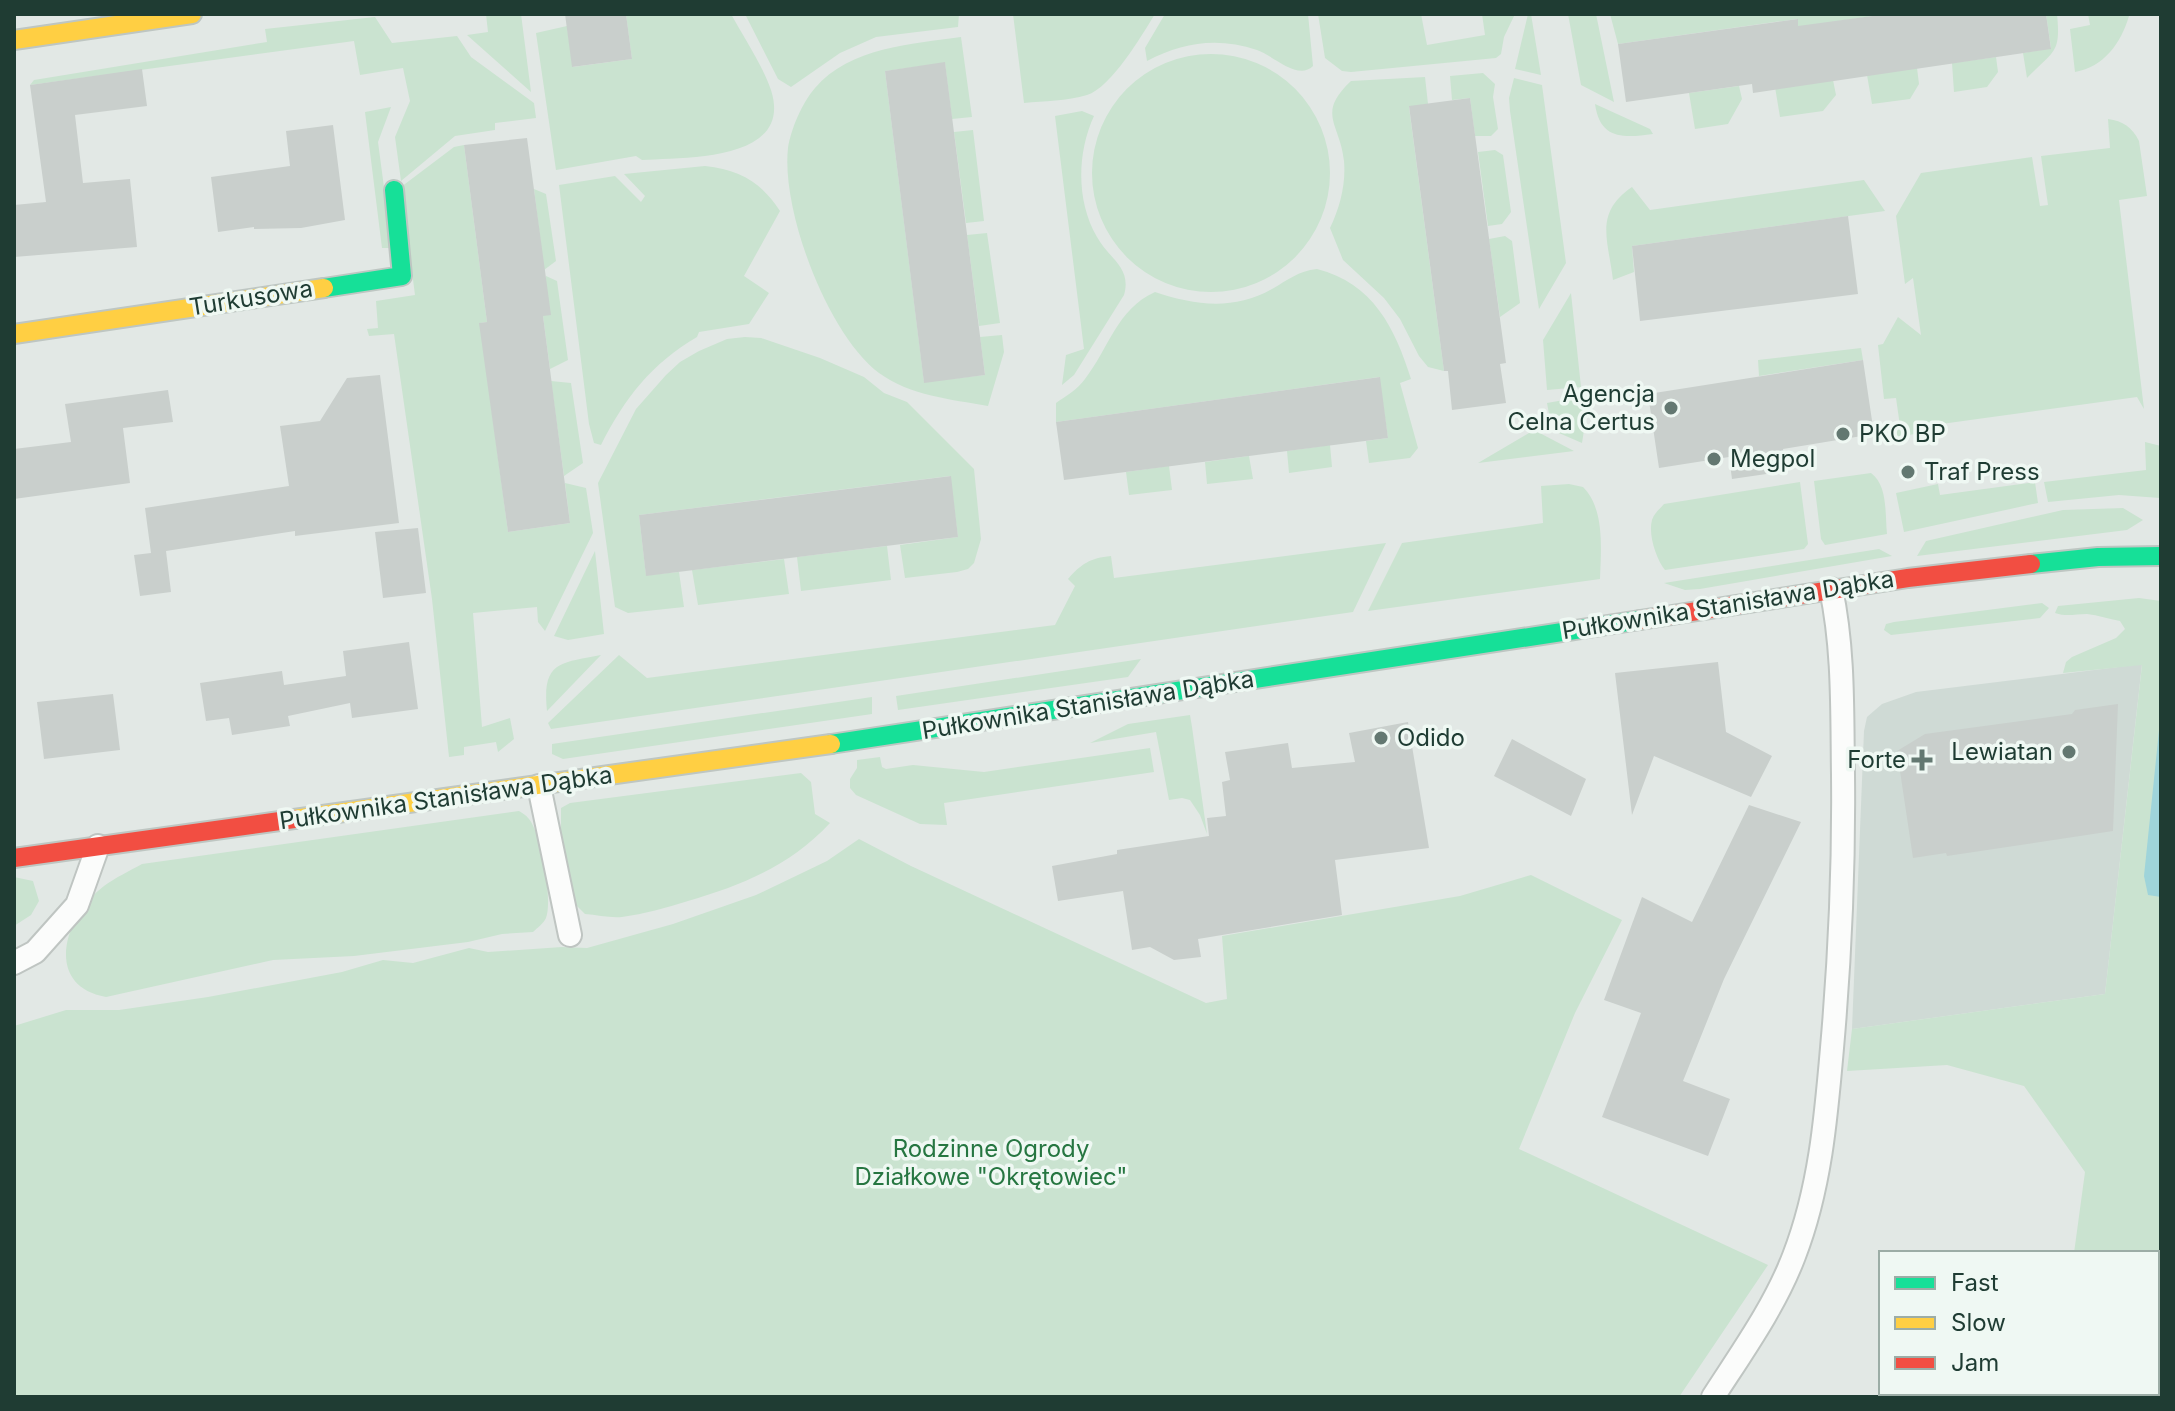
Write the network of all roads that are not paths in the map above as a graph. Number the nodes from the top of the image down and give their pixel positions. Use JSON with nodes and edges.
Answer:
{"nodes":[{"id":1,"x":192,"y":14,"type":"edge"},
{"id":2,"x":14,"y":40,"type":"edge"},
{"id":3,"x":394,"y":190,"type":"dead end"},
{"id":4,"x":14,"y":334,"type":"edge"},
{"id":5,"x":2161,"y":556,"type":"edge"},
{"id":6,"x":1831,"y":589,"type":"junction"},
{"id":7,"x":539,"y":786,"type":"junction"},
{"id":8,"x":98,"y":846,"type":"junction"},
{"id":9,"x":14,"y":858,"type":"edge"},
{"id":10,"x":570,"y":935,"type":"dead end"},
{"id":11,"x":14,"y":963,"type":"edge"},
{"id":12,"x":1713,"y":1397,"type":"edge"}],
"edges":[{"from":1,"to":2,"type":"street"},
{"from":3,"to":4,"type":"street","name":"Turkusowa"},
{"from":5,"to":6,"type":"street","name":"Pułkownika Stanisława Dąbka"},
{"from":6,"to":7,"type":"street","name":"Pułkownika Stanisława Dąbka"},
{"from":6,"to":12,"type":"lane"},
{"from":7,"to":8,"type":"street","name":"Pułkownika Stanisława Dąbka"},
{"from":7,"to":10,"type":"lane"},
{"from":8,"to":9,"type":"street","name":"Pułkownika Stanisława Dąbka"},
{"from":8,"to":11,"type":"lane"}]}
